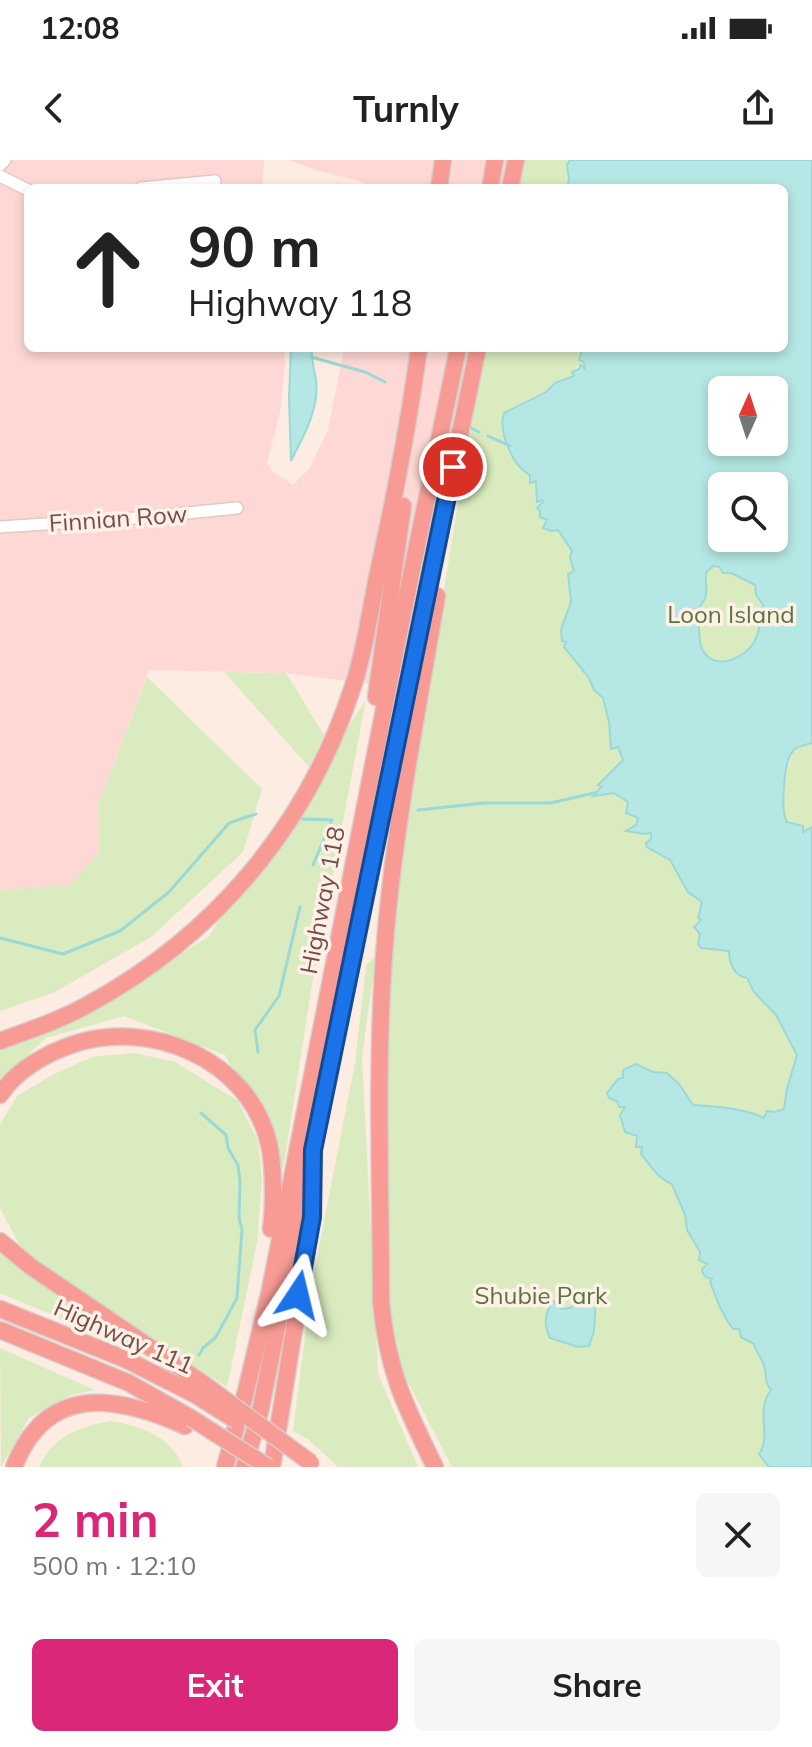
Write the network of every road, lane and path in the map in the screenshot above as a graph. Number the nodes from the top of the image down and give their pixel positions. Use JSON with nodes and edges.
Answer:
{"nodes":[{"id":1,"x":5,"y":160,"type":"edge"},
{"id":2,"x":443,"y":160,"type":"edge"},
{"id":3,"x":495,"y":160,"type":"edge"},
{"id":4,"x":516,"y":160,"type":"edge"},
{"id":5,"x":0,"y":165,"type":"edge"},
{"id":6,"x":0,"y":176,"type":"edge"},
{"id":7,"x":215,"y":181,"type":"dead end"},
{"id":8,"x":183,"y":184,"type":"edge"},
{"id":9,"x":440,"y":184,"type":"edge"},
{"id":10,"x":491,"y":184,"type":"edge"},
{"id":11,"x":511,"y":184,"type":"edge"},
{"id":12,"x":24,"y":188,"type":"edge"},
{"id":13,"x":419,"y":352,"type":"edge"},
{"id":14,"x":457,"y":352,"type":"edge"},
{"id":15,"x":477,"y":352,"type":"edge"},
{"id":16,"x":413,"y":397,"type":"junction"},
{"id":17,"x":465,"y":412,"type":"junction"},
{"id":18,"x":237,"y":508,"type":"dead end"},
{"id":19,"x":0,"y":527,"type":"edge"},
{"id":20,"x":0,"y":1041,"type":"edge"},
{"id":21,"x":312,"y":1073,"type":"junction"},
{"id":22,"x":0,"y":1095,"type":"edge"},
{"id":23,"x":313,"y":1150,"type":"junction"},
{"id":24,"x":0,"y":1241,"type":"edge"},
{"id":25,"x":0,"y":1309,"type":"edge"},
{"id":26,"x":0,"y":1330,"type":"edge"},
{"id":27,"x":198,"y":1388,"type":"junction"},
{"id":28,"x":246,"y":1391,"type":"junction"},
{"id":29,"x":188,"y":1422,"type":"junction"},
{"id":30,"x":226,"y":1464,"type":"edge"},
{"id":31,"x":309,"y":1466,"type":"edge"},
{"id":32,"x":14,"y":1467,"type":"edge"},
{"id":33,"x":244,"y":1467,"type":"edge"},
{"id":34,"x":252,"y":1467,"type":"edge"},
{"id":35,"x":270,"y":1467,"type":"edge"},
{"id":36,"x":435,"y":1467,"type":"edge"}],
"edges":[{"from":1,"to":5,"type":"street"},
{"from":2,"to":9,"type":"highway"},
{"from":3,"to":10,"type":"highway"},
{"from":4,"to":11,"type":"highway"},
{"from":6,"to":12,"type":"street"},
{"from":7,"to":8,"type":"street"},
{"from":13,"to":16,"type":"highway"},
{"from":14,"to":21,"type":"highway","name":"Highway 118"},
{"from":15,"to":17,"type":"highway","name":"Highway 118"},
{"from":16,"to":20,"type":"highway"},
{"from":16,"to":21,"type":"highway"},
{"from":17,"to":23,"type":"highway","name":"Highway 118"},
{"from":17,"to":36,"type":"highway"},
{"from":18,"to":19,"type":"street","name":"Finnian Row"},
{"from":21,"to":28,"type":"highway","name":"Highway 118"},
{"from":22,"to":28,"type":"highway"},
{"from":23,"to":33,"type":"highway","name":"Highway 118"},
{"from":23,"to":35,"type":"highway"},
{"from":24,"to":27,"type":"highway"},
{"from":25,"to":27,"type":"highway","name":"Highway 111"},
{"from":26,"to":29,"type":"highway","name":"Highway 111"},
{"from":27,"to":31,"type":"highway","name":"Highway 111","bridge":true},
{"from":28,"to":30,"type":"highway","name":"Highway 118"},
{"from":29,"to":32,"type":"highway"},
{"from":29,"to":34,"type":"highway"},
{"from":29,"to":35,"type":"highway","name":"Highway 111","bridge":true}]}
